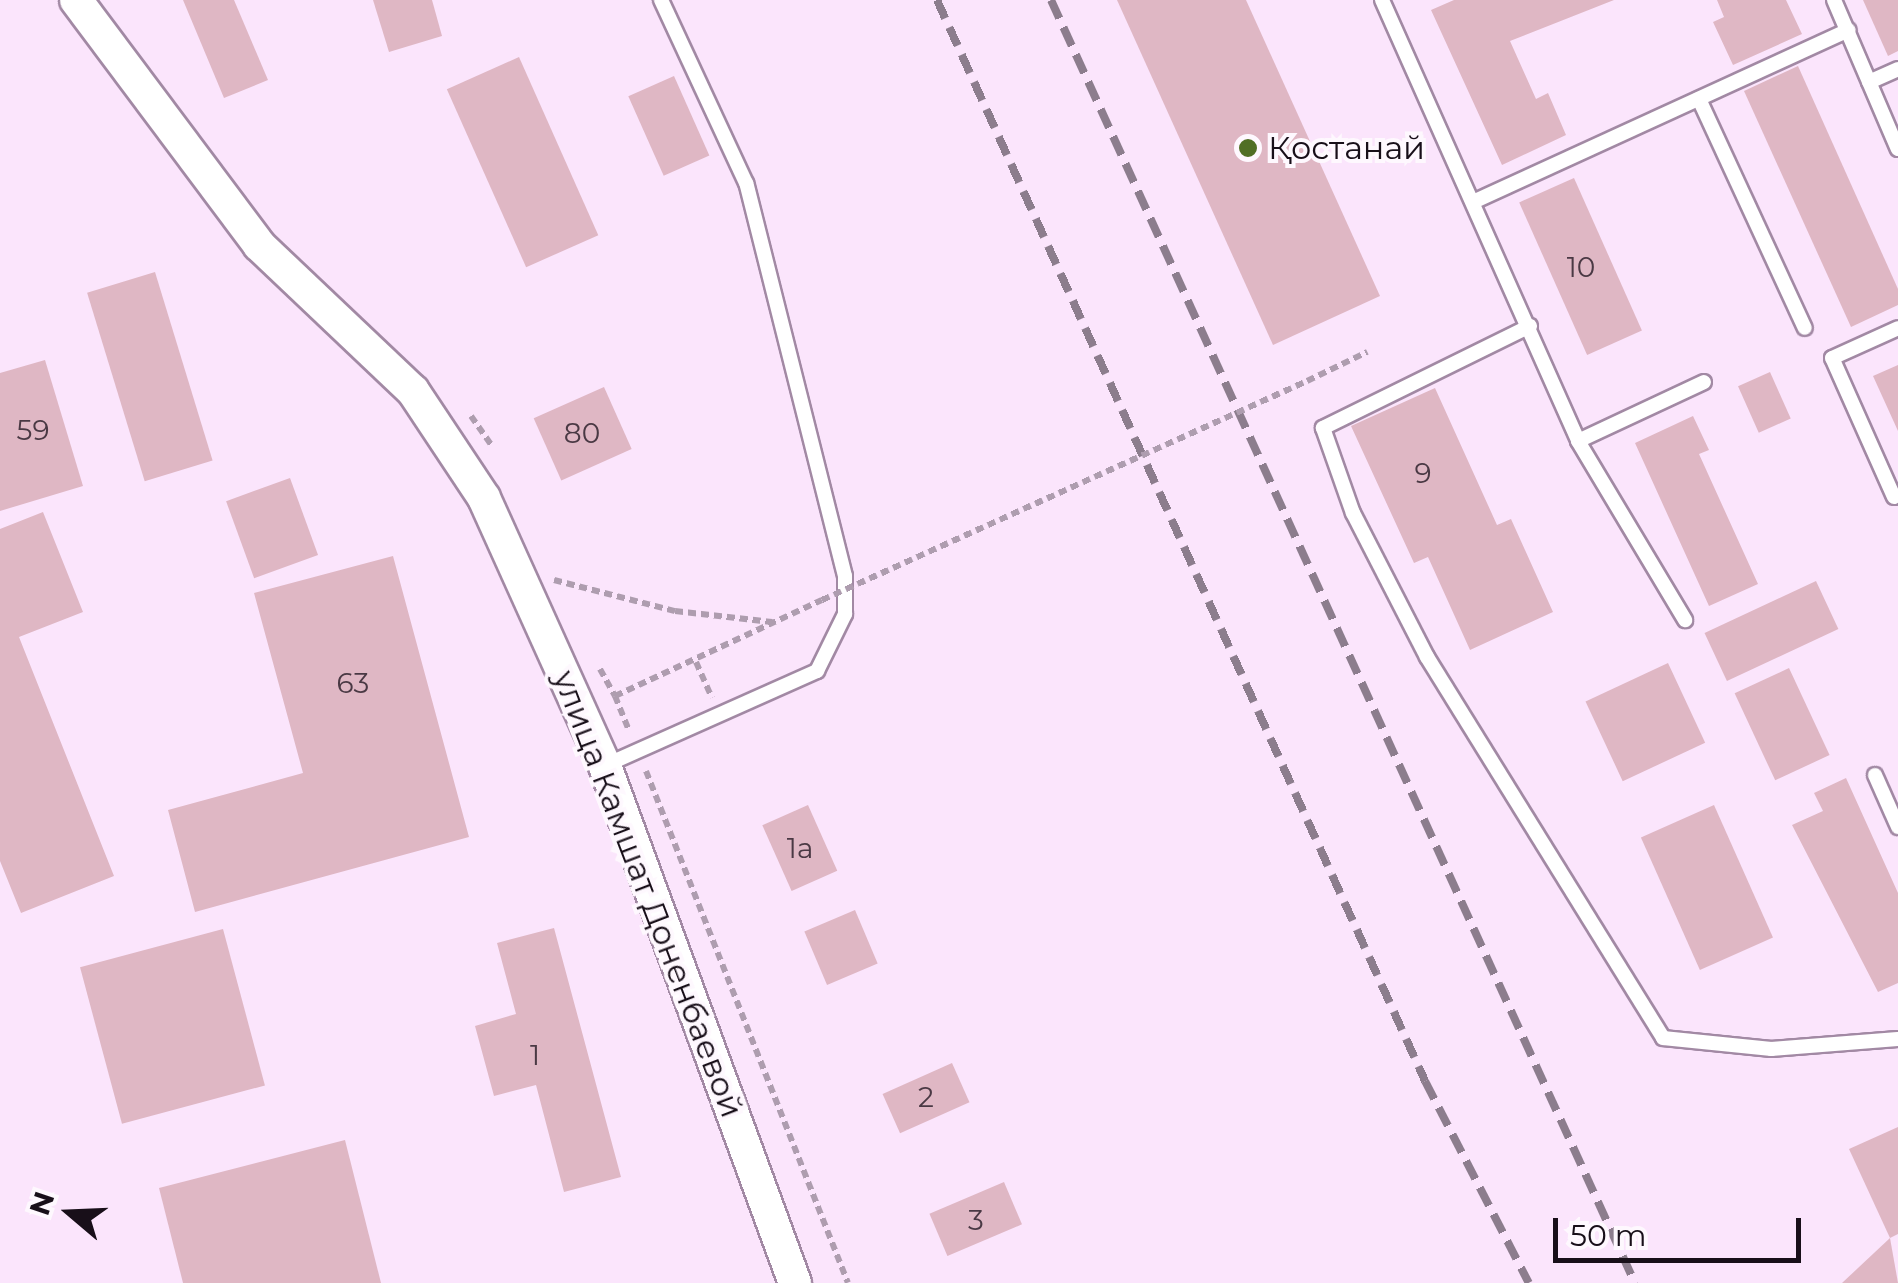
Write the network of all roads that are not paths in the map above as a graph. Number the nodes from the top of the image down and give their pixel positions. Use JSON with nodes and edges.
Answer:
{"nodes":[{"id":1,"x":76,"y":0,"type":"edge"},
{"id":2,"x":661,"y":0,"type":"edge"},
{"id":3,"x":1382,"y":0,"type":"edge"},
{"id":4,"x":1834,"y":0,"type":"edge"},
{"id":5,"x":1848,"y":30,"type":"junction"},
{"id":6,"x":1898,"y":69,"type":"edge"},
{"id":7,"x":1869,"y":82,"type":"junction"},
{"id":8,"x":1699,"y":98,"type":"junction"},
{"id":9,"x":1898,"y":149,"type":"edge"},
{"id":10,"x":1473,"y":202,"type":"junction"},
{"id":11,"x":1530,"y":326,"type":"junction"},
{"id":12,"x":1806,"y":328,"type":"dead end"},
{"id":13,"x":1898,"y":328,"type":"edge"},
{"id":14,"x":1704,"y":382,"type":"dead end"},
{"id":15,"x":1578,"y":441,"type":"junction"},
{"id":16,"x":1894,"y":498,"type":"dead end"},
{"id":17,"x":1684,"y":620,"type":"dead end"},
{"id":18,"x":605,"y":766,"type":"junction"},
{"id":19,"x":1874,"y":775,"type":"dead end"},
{"id":20,"x":1898,"y":827,"type":"edge"},
{"id":21,"x":1898,"y":1039,"type":"edge"},
{"id":22,"x":795,"y":1283,"type":"edge"}],
"edges":[{"from":1,"to":18,"type":"street","name":"улица Камшат Доненбаевой"},
{"from":2,"to":18,"type":"lane"},
{"from":3,"to":10,"type":"lane"},
{"from":4,"to":5,"type":"lane"},
{"from":5,"to":7,"type":"lane"},
{"from":5,"to":8,"type":"lane"},
{"from":6,"to":7,"type":"lane"},
{"from":7,"to":9,"type":"lane"},
{"from":8,"to":10,"type":"lane"},
{"from":8,"to":12,"type":"lane"},
{"from":10,"to":11,"type":"lane"},
{"from":11,"to":15,"type":"lane"},
{"from":11,"to":21,"type":"lane"},
{"from":13,"to":16,"type":"lane"},
{"from":14,"to":15,"type":"lane"},
{"from":15,"to":17,"type":"lane"},
{"from":18,"to":22,"type":"street","name":"улица Камшат Доненбаевой"},
{"from":19,"to":20,"type":"lane"}]}
